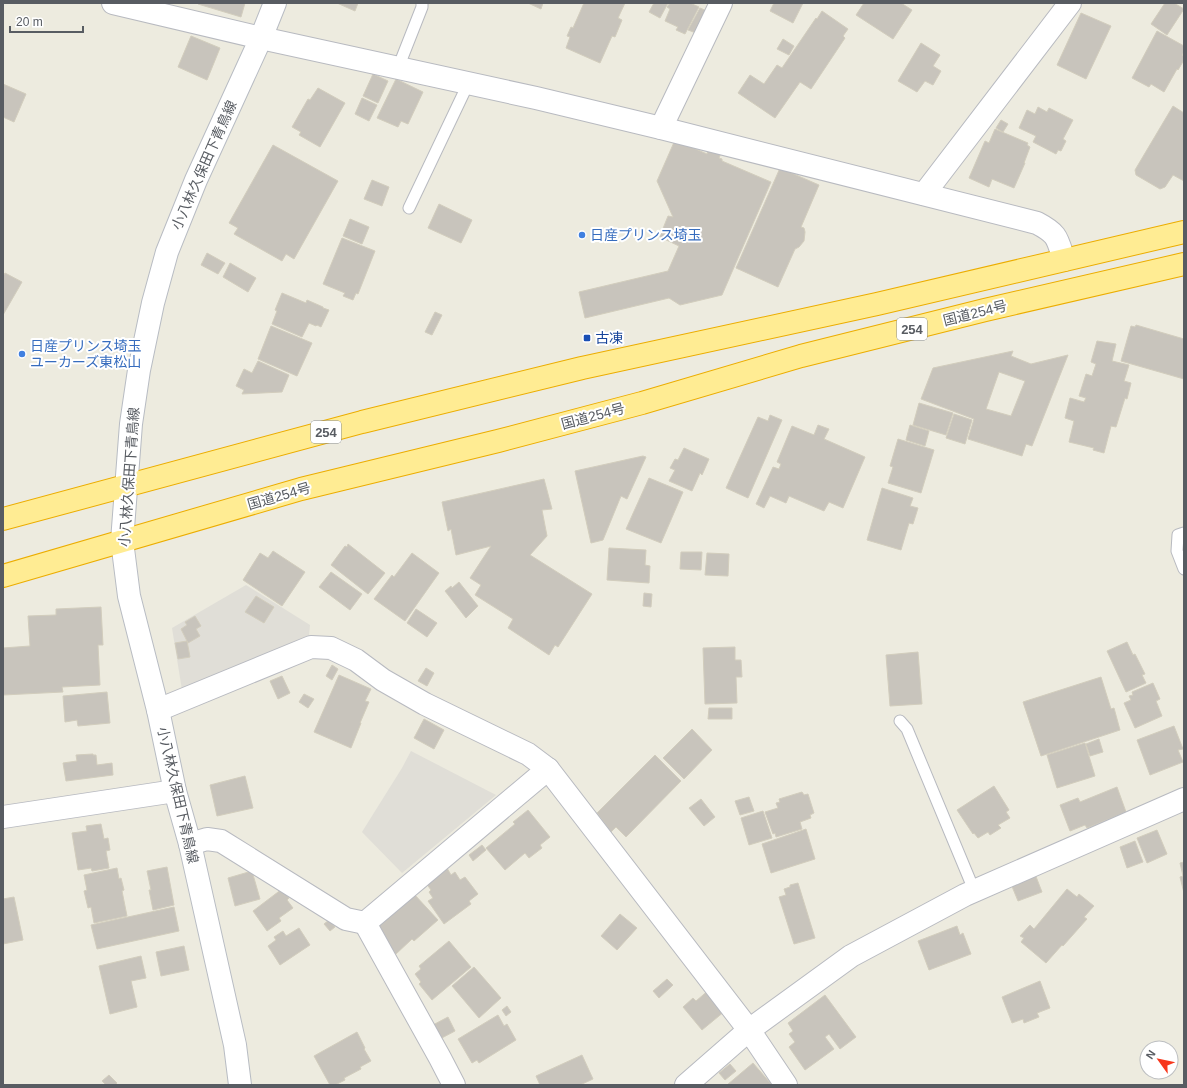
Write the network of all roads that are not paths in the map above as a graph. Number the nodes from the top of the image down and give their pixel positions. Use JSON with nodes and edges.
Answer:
{"nodes":[{"id":1,"x":113,"y":3,"type":"edge"},
{"id":2,"x":275,"y":3,"type":"edge"},
{"id":3,"x":422,"y":3,"type":"edge"},
{"id":4,"x":722,"y":3,"type":"edge"},
{"id":5,"x":1070,"y":3,"type":"edge"},
{"id":6,"x":261,"y":38,"type":"junction"},
{"id":7,"x":398,"y":68,"type":"junction"},
{"id":8,"x":468,"y":84,"type":"junction"},
{"id":9,"x":661,"y":128,"type":"junction"},
{"id":10,"x":924,"y":194,"type":"junction"},
{"id":11,"x":409,"y":208,"type":"dead end"},
{"id":12,"x":1184,"y":232,"type":"edge"},
{"id":13,"x":1064,"y":260,"type":"junction"},
{"id":14,"x":1184,"y":264,"type":"edge"},
{"id":15,"x":125,"y":486,"type":"junction"},
{"id":16,"x":3,"y":519,"type":"edge"},
{"id":17,"x":1184,"y":533,"type":"edge"},
{"id":18,"x":122,"y":541,"type":"junction"},
{"id":19,"x":1184,"y":569,"type":"edge"},
{"id":20,"x":3,"y":576,"type":"edge"},
{"id":21,"x":158,"y":710,"type":"junction"},
{"id":22,"x":900,"y":722,"type":"dead end"},
{"id":23,"x":548,"y":769,"type":"junction"},
{"id":24,"x":175,"y":791,"type":"junction"},
{"id":25,"x":1184,"y":799,"type":"edge"},
{"id":26,"x":3,"y":817,"type":"edge"},
{"id":27,"x":190,"y":844,"type":"junction"},
{"id":28,"x":974,"y":890,"type":"junction"},
{"id":29,"x":365,"y":923,"type":"junction"},
{"id":30,"x":749,"y":1030,"type":"junction"},
{"id":31,"x":240,"y":1085,"type":"edge"},
{"id":32,"x":454,"y":1085,"type":"edge"},
{"id":33,"x":686,"y":1085,"type":"edge"},
{"id":34,"x":786,"y":1085,"type":"edge"}],
"edges":[{"from":1,"to":6,"type":"street"},
{"from":2,"to":6,"type":"street","name":"小八林久保田下青鳥線"},
{"from":3,"to":7,"type":"lane"},
{"from":4,"to":9,"type":"street"},
{"from":5,"to":10,"type":"street"},
{"from":6,"to":7,"type":"street"},
{"from":6,"to":15,"type":"street","name":"小八林久保田下青鳥線"},
{"from":7,"to":8,"type":"street"},
{"from":8,"to":9,"type":"street"},
{"from":8,"to":11,"type":"lane"},
{"from":9,"to":10,"type":"street"},
{"from":10,"to":13,"type":"street"},
{"from":12,"to":13,"type":"highway","number":"254"},
{"from":13,"to":15,"type":"highway","number":"254"},
{"from":14,"to":18,"type":"highway","name":"国道254号","number":"254"},
{"from":15,"to":16,"type":"highway","number":"254"},
{"from":15,"to":18,"type":"street","name":"小八林久保田下青鳥線"},
{"from":17,"to":19,"type":"lane"},
{"from":18,"to":20,"type":"highway","name":"国道254号","number":"254"},
{"from":18,"to":21,"type":"street","name":"小八林久保田下青鳥線"},
{"from":21,"to":23,"type":"street"},
{"from":21,"to":24,"type":"street","name":"小八林久保田下青鳥線"},
{"from":22,"to":28,"type":"lane"},
{"from":23,"to":29,"type":"street"},
{"from":23,"to":30,"type":"street"},
{"from":24,"to":26,"type":"street"},
{"from":24,"to":27,"type":"street","name":"小八林久保田下青鳥線"},
{"from":25,"to":28,"type":"street"},
{"from":27,"to":29,"type":"street"},
{"from":27,"to":31,"type":"street","name":"小八林久保田下青鳥線"},
{"from":28,"to":30,"type":"street"},
{"from":29,"to":32,"type":"street"},
{"from":30,"to":33,"type":"street"},
{"from":30,"to":34,"type":"street"}]}
